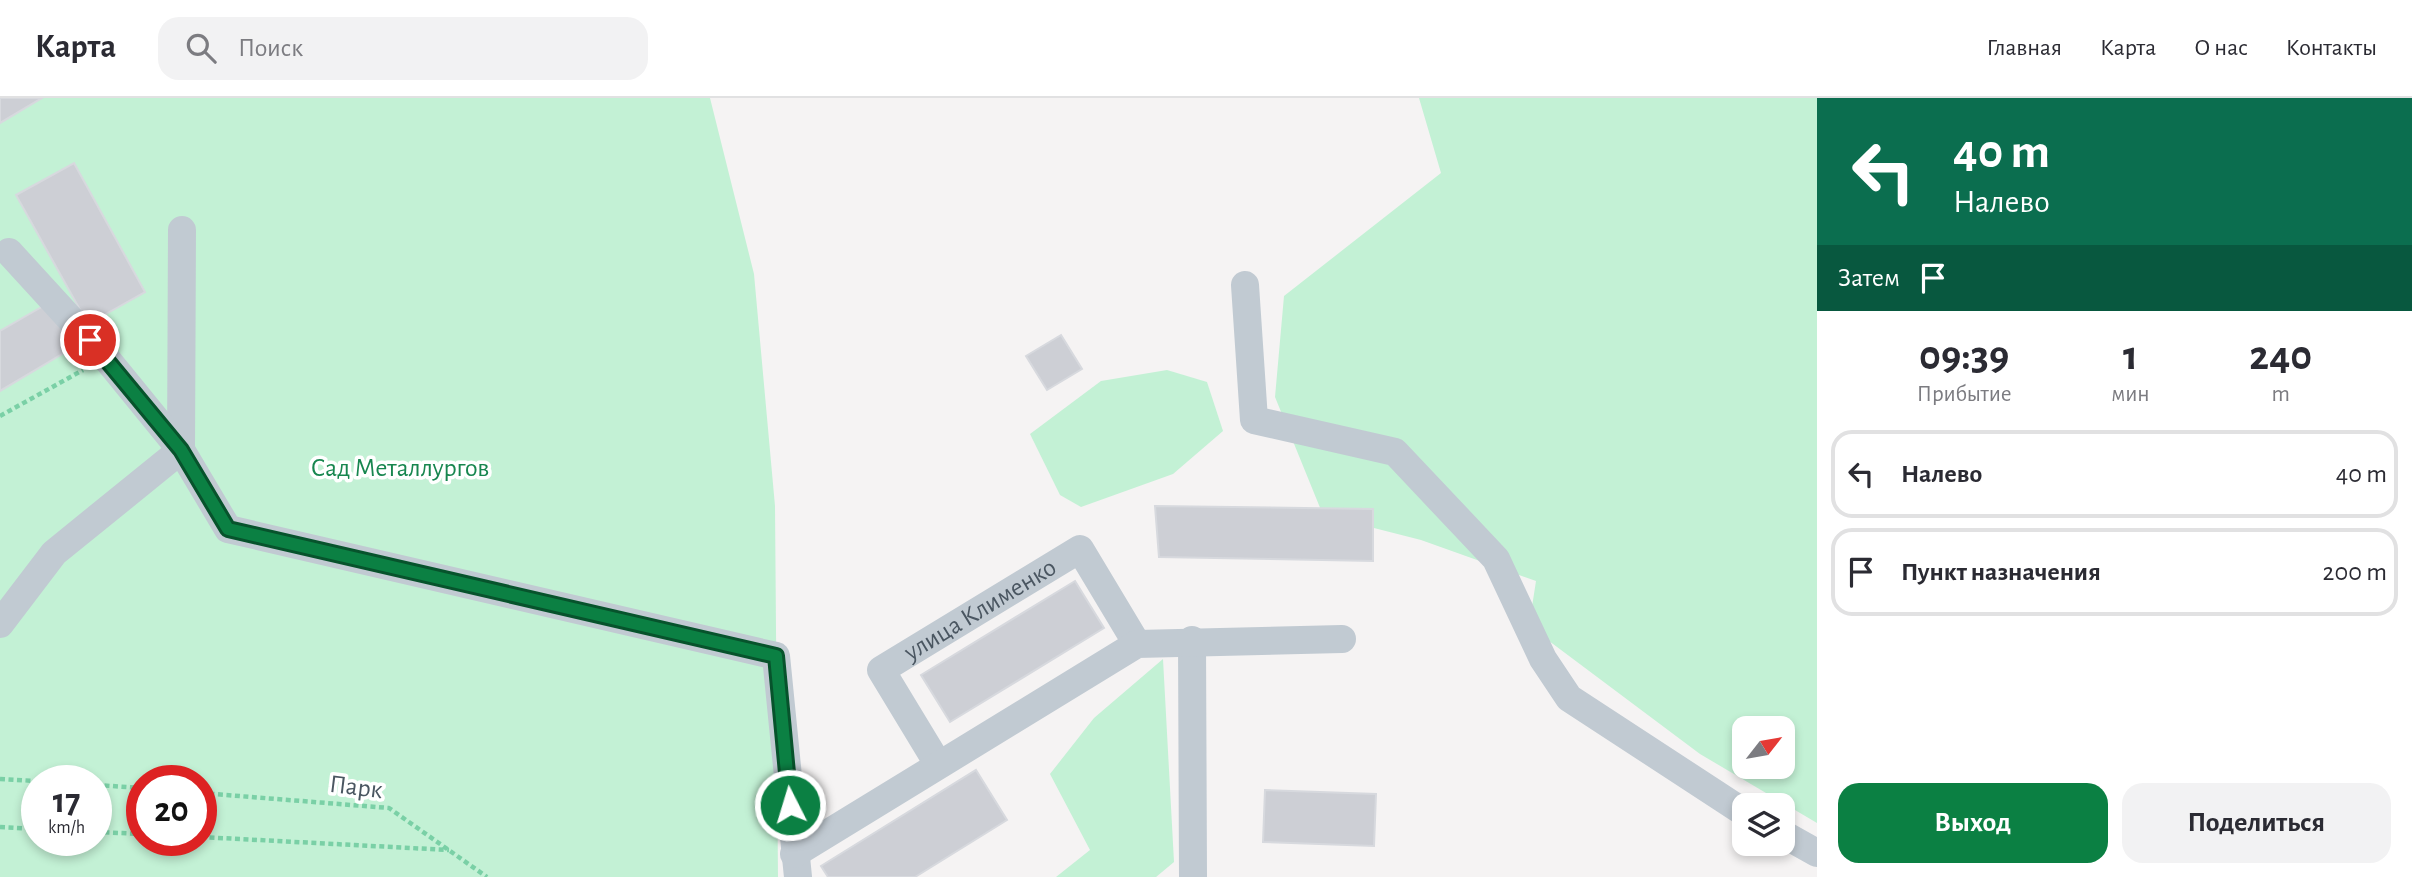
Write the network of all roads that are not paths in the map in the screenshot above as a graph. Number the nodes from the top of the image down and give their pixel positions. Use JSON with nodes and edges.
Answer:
{"nodes":[{"id":1,"x":182,"y":230,"type":"dead end"},
{"id":2,"x":9,"y":252,"type":"dead end"},
{"id":3,"x":1245,"y":285,"type":"dead end"},
{"id":4,"x":181,"y":450,"type":"junction"},
{"id":5,"x":0,"y":624,"type":"edge"},
{"id":6,"x":1342,"y":639,"type":"dead end"},
{"id":7,"x":1192,"y":640,"type":"junction"},
{"id":8,"x":1137,"y":643,"type":"junction"},
{"id":9,"x":938,"y":764,"type":"junction"},
{"id":10,"x":1732,"y":805,"type":"edge"},
{"id":11,"x":1795,"y":841,"type":"edge"},
{"id":12,"x":1817,"y":853,"type":"edge"},
{"id":13,"x":796,"y":866,"type":"edge"},
{"id":14,"x":1193,"y":877,"type":"edge"}],
"edges":[{"from":1,"to":4,"type":"street"},
{"from":2,"to":4,"type":"street"},
{"from":3,"to":10,"type":"street"},
{"from":4,"to":5,"type":"street"},
{"from":4,"to":13,"type":"street"},
{"from":6,"to":7,"type":"street"},
{"from":7,"to":8,"type":"street"},
{"from":7,"to":14,"type":"street"},
{"from":8,"to":9,"type":"street"},
{"from":8,"to":9,"type":"street","name":"улица Клименко"},
{"from":9,"to":13,"type":"street"},
{"from":11,"to":12,"type":"street"}]}
